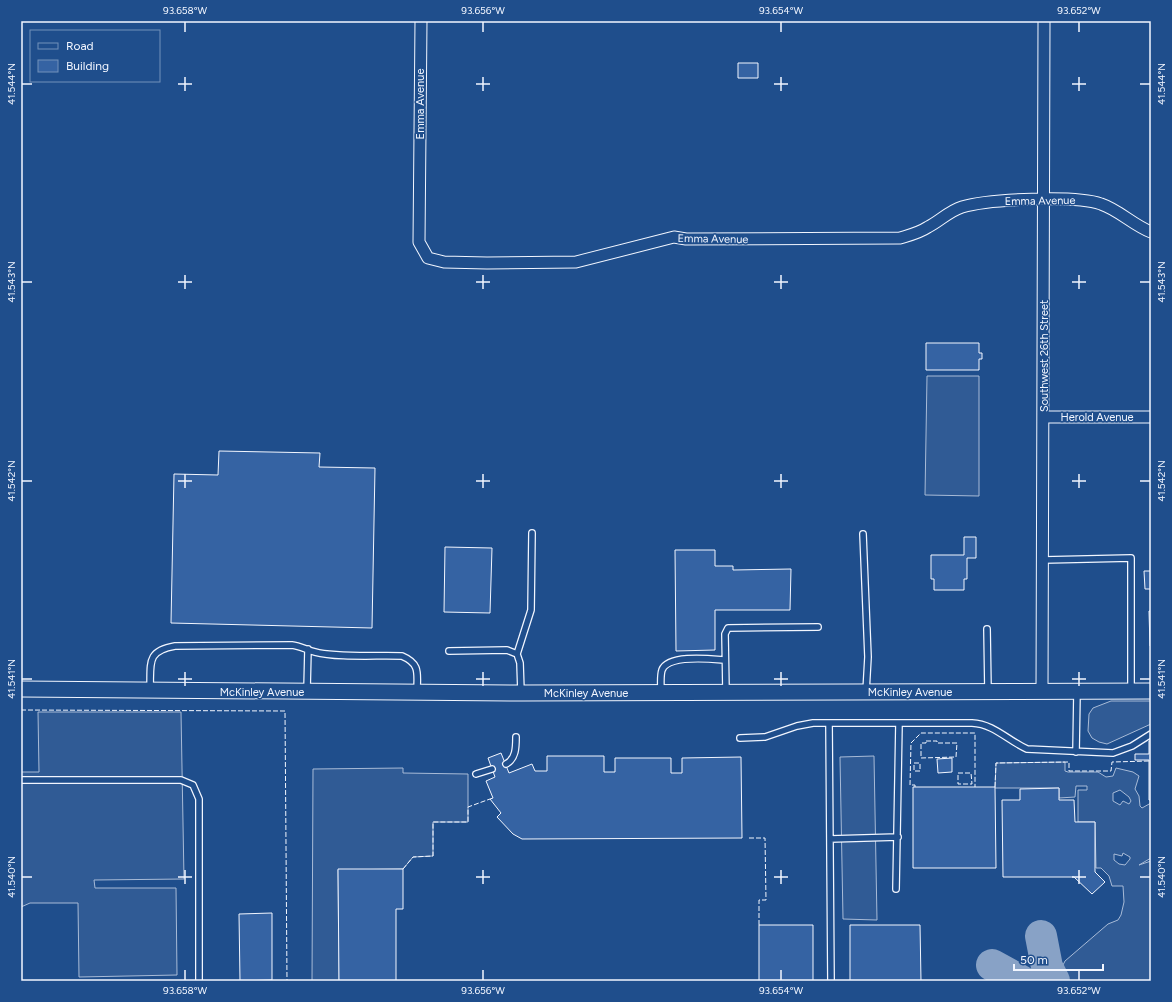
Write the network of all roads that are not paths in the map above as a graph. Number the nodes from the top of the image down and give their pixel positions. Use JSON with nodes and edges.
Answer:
{"nodes":[{"id":1,"x":421,"y":21,"type":"edge"},
{"id":2,"x":1044,"y":21,"type":"edge"},
{"id":3,"x":1044,"y":199,"type":"junction"},
{"id":4,"x":1151,"y":232,"type":"edge"},
{"id":5,"x":1044,"y":417,"type":"junction"},
{"id":6,"x":1151,"y":417,"type":"edge"},
{"id":7,"x":532,"y":533,"type":"dead end"},
{"id":8,"x":863,"y":534,"type":"dead end"},
{"id":9,"x":1043,"y":560,"type":"junction"},
{"id":10,"x":818,"y":627,"type":"dead end"},
{"id":11,"x":987,"y":629,"type":"dead end"},
{"id":12,"x":308,"y":649,"type":"junction"},
{"id":13,"x":449,"y":651,"type":"dead end"},
{"id":14,"x":516,"y":654,"type":"junction"},
{"id":15,"x":725,"y":660,"type":"junction"},
{"id":16,"x":21,"y":689,"type":"edge"},
{"id":17,"x":150,"y":691,"type":"junction"},
{"id":18,"x":1042,"y":691,"type":"junction"},
{"id":19,"x":1131,"y":691,"type":"junction"},
{"id":20,"x":1151,"y":691,"type":"edge"},
{"id":21,"x":307,"y":692,"type":"junction"},
{"id":22,"x":417,"y":692,"type":"junction"},
{"id":23,"x":726,"y":692,"type":"junction"},
{"id":24,"x":866,"y":692,"type":"junction"},
{"id":25,"x":988,"y":692,"type":"junction"},
{"id":26,"x":1077,"y":692,"type":"junction"},
{"id":27,"x":521,"y":693,"type":"junction"},
{"id":28,"x":661,"y":693,"type":"junction"},
{"id":29,"x":829,"y":723,"type":"junction"},
{"id":30,"x":899,"y":723,"type":"junction"},
{"id":31,"x":1151,"y":734,"type":"edge"},
{"id":32,"x":516,"y":737,"type":"dead end"},
{"id":33,"x":740,"y":738,"type":"dead end"},
{"id":34,"x":1076,"y":752,"type":"junction"},
{"id":35,"x":506,"y":764,"type":"dead end"},
{"id":36,"x":492,"y":769,"type":"dead end"},
{"id":37,"x":476,"y":774,"type":"dead end"},
{"id":38,"x":21,"y":780,"type":"edge"},
{"id":39,"x":898,"y":837,"type":"junction"},
{"id":40,"x":830,"y":839,"type":"junction"},
{"id":41,"x":896,"y":889,"type":"dead end"},
{"id":42,"x":199,"y":981,"type":"edge"},
{"id":43,"x":831,"y":981,"type":"edge"}],
"edges":[{"from":1,"to":3,"type":"street","name":"Emma Avenue"},
{"from":2,"to":3,"type":"street","name":"Southwest 26th Street"},
{"from":3,"to":4,"type":"street","name":"Emma Avenue"},
{"from":3,"to":5,"type":"street","name":"Southwest 26th Street"},
{"from":5,"to":6,"type":"street","name":"Herold Avenue"},
{"from":5,"to":9,"type":"street","name":"Southwest 26th Street"},
{"from":7,"to":14,"type":"lane"},
{"from":8,"to":24,"type":"lane"},
{"from":9,"to":18,"type":"street","name":"Southwest 26th Street"},
{"from":9,"to":19,"type":"lane"},
{"from":10,"to":15,"type":"lane"},
{"from":11,"to":25,"type":"lane"},
{"from":12,"to":17,"type":"lane"},
{"from":12,"to":21,"type":"lane"},
{"from":12,"to":22,"type":"lane"},
{"from":13,"to":14,"type":"lane"},
{"from":14,"to":27,"type":"lane"},
{"from":15,"to":23,"type":"lane"},
{"from":15,"to":28,"type":"lane"},
{"from":16,"to":17,"type":"main road","name":"McKinley Avenue"},
{"from":17,"to":21,"type":"main road","name":"McKinley Avenue"},
{"from":18,"to":25,"type":"main road","name":"McKinley Avenue"},
{"from":18,"to":26,"type":"main road","name":"McKinley Avenue"},
{"from":19,"to":20,"type":"main road","name":"McKinley Avenue"},
{"from":19,"to":26,"type":"main road","name":"McKinley Avenue"},
{"from":21,"to":22,"type":"main road","name":"McKinley Avenue"},
{"from":22,"to":27,"type":"main road","name":"McKinley Avenue"},
{"from":23,"to":24,"type":"main road","name":"McKinley Avenue"},
{"from":23,"to":28,"type":"main road","name":"McKinley Avenue"},
{"from":24,"to":25,"type":"main road","name":"McKinley Avenue"},
{"from":26,"to":34,"type":"lane"},
{"from":27,"to":28,"type":"main road","name":"McKinley Avenue"},
{"from":29,"to":30,"type":"lane"},
{"from":29,"to":33,"type":"lane"},
{"from":29,"to":40,"type":"lane"},
{"from":30,"to":34,"type":"lane"},
{"from":30,"to":39,"type":"lane"},
{"from":31,"to":34,"type":"lane"},
{"from":32,"to":35,"type":"lane"},
{"from":36,"to":37,"type":"lane"},
{"from":38,"to":42,"type":"lane"},
{"from":39,"to":40,"type":"lane"},
{"from":39,"to":41,"type":"lane"},
{"from":40,"to":43,"type":"lane"}]}
